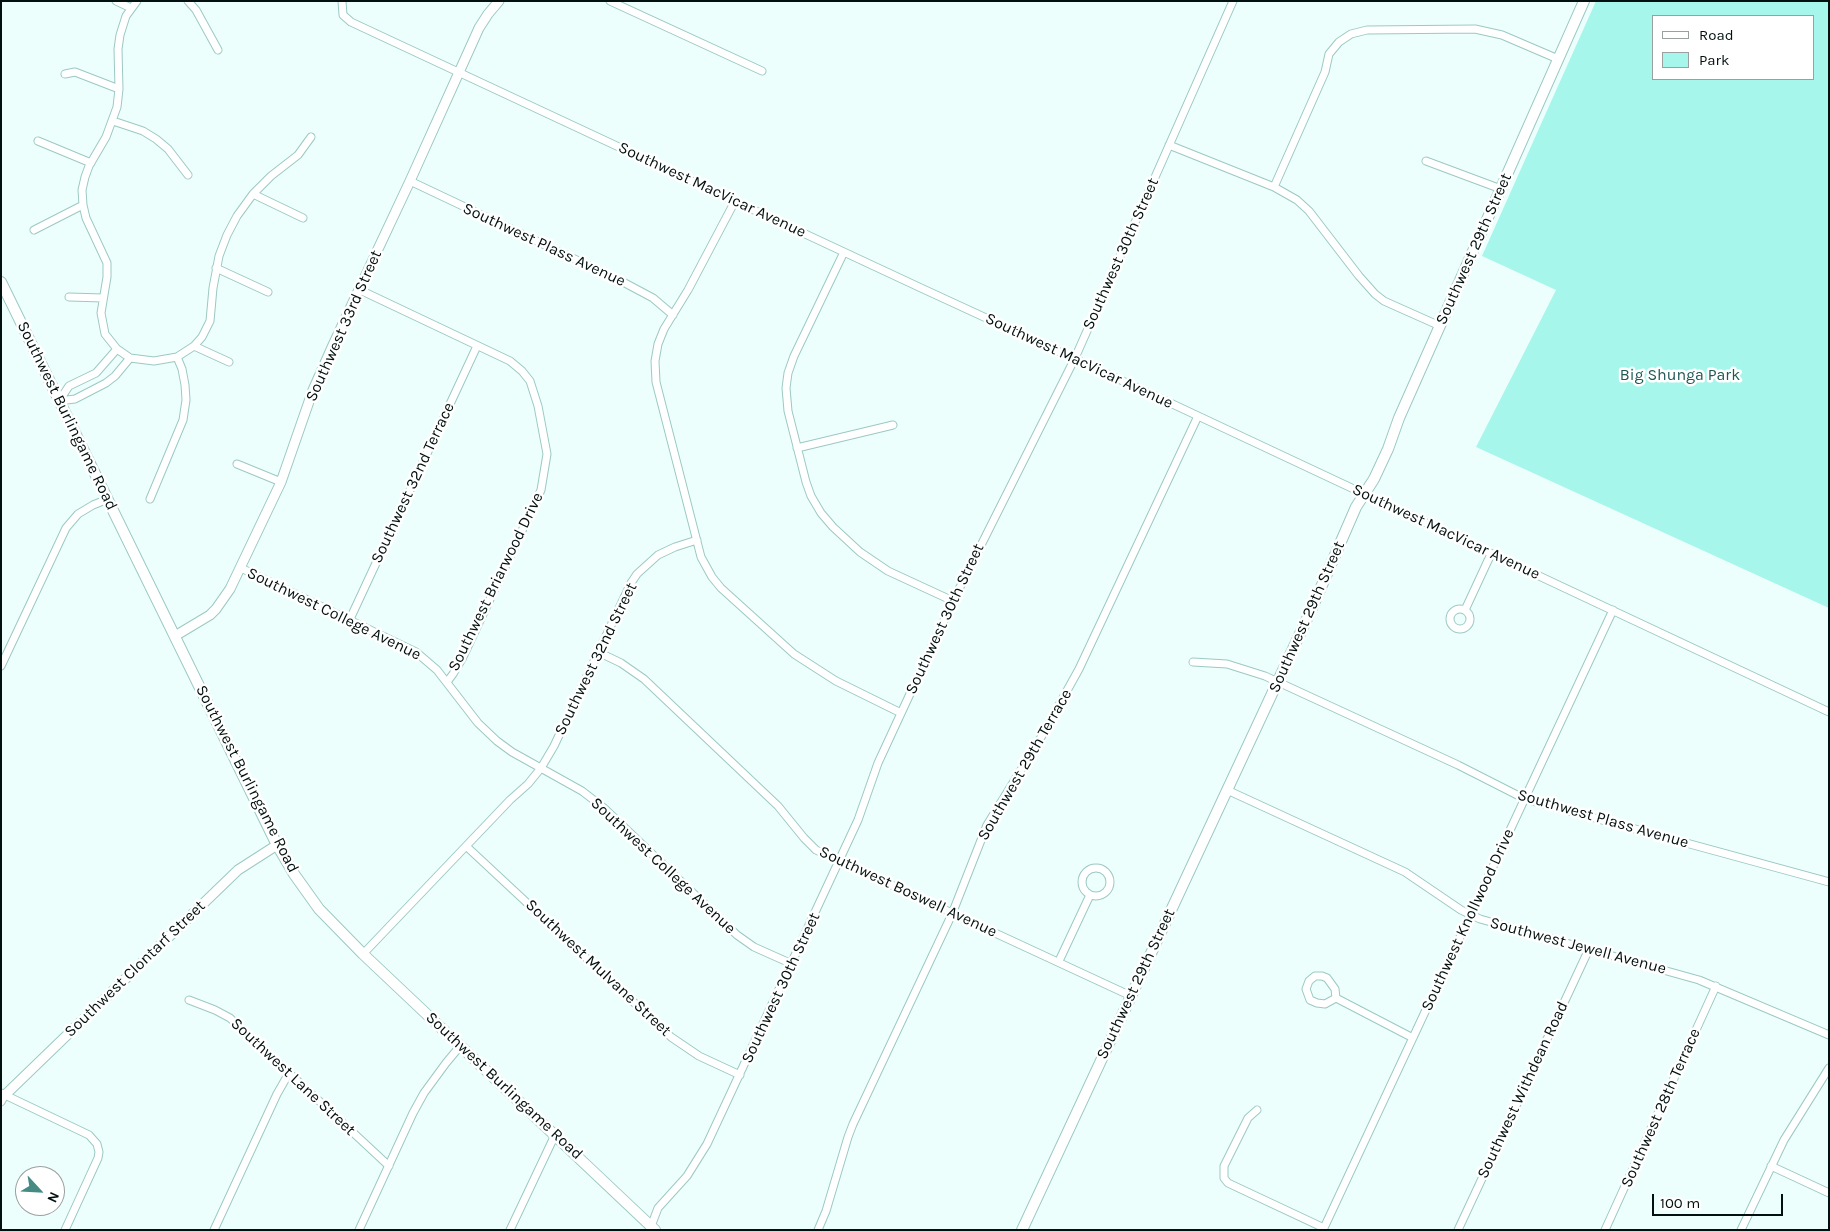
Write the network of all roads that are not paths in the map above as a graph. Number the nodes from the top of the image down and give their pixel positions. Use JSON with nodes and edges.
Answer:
{"nodes":[{"id":1,"x":116,"y":1,"type":"edge"},
{"id":2,"x":137,"y":1,"type":"edge"},
{"id":3,"x":188,"y":1,"type":"edge"},
{"id":4,"x":342,"y":1,"type":"edge"},
{"id":5,"x":499,"y":1,"type":"edge"},
{"id":6,"x":610,"y":1,"type":"edge"},
{"id":7,"x":1233,"y":1,"type":"edge"},
{"id":8,"x":1584,"y":1,"type":"edge"},
{"id":9,"x":131,"y":8,"type":"junction"},
{"id":10,"x":218,"y":50,"type":"dead end"},
{"id":11,"x":1558,"y":59,"type":"junction"},
{"id":12,"x":762,"y":71,"type":"dead end"},
{"id":13,"x":460,"y":72,"type":"junction"},
{"id":14,"x":65,"y":74,"type":"dead end"},
{"id":15,"x":120,"y":89,"type":"junction"},
{"id":16,"x":113,"y":121,"type":"junction"},
{"id":17,"x":312,"y":137,"type":"dead end"},
{"id":18,"x":38,"y":141,"type":"dead end"},
{"id":19,"x":1170,"y":144,"type":"junction"},
{"id":20,"x":1426,"y":161,"type":"dead end"},
{"id":21,"x":91,"y":163,"type":"junction"},
{"id":22,"x":188,"y":175,"type":"dead end"},
{"id":23,"x":410,"y":181,"type":"junction"},
{"id":24,"x":1274,"y":187,"type":"junction"},
{"id":25,"x":1501,"y":188,"type":"junction"},
{"id":26,"x":253,"y":194,"type":"junction"},
{"id":27,"x":735,"y":201,"type":"junction"},
{"id":28,"x":83,"y":205,"type":"junction"},
{"id":29,"x":303,"y":218,"type":"dead end"},
{"id":30,"x":34,"y":230,"type":"dead end"},
{"id":31,"x":844,"y":252,"type":"junction"},
{"id":32,"x":216,"y":268,"type":"junction"},
{"id":33,"x":1,"y":282,"type":"edge"},
{"id":34,"x":358,"y":289,"type":"junction"},
{"id":35,"x":268,"y":292,"type":"dead end"},
{"id":36,"x":69,"y":297,"type":"dead end"},
{"id":37,"x":103,"y":298,"type":"junction"},
{"id":38,"x":673,"y":315,"type":"junction"},
{"id":39,"x":1440,"y":326,"type":"junction"},
{"id":40,"x":194,"y":346,"type":"junction"},
{"id":41,"x":476,"y":346,"type":"junction"},
{"id":42,"x":117,"y":349,"type":"junction"},
{"id":43,"x":178,"y":357,"type":"junction"},
{"id":44,"x":130,"y":358,"type":"junction"},
{"id":45,"x":1075,"y":358,"type":"junction"},
{"id":46,"x":229,"y":362,"type":"dead end"},
{"id":47,"x":59,"y":401,"type":"junction"},
{"id":48,"x":1198,"y":416,"type":"junction"},
{"id":49,"x":893,"y":425,"type":"dead end"},
{"id":50,"x":798,"y":448,"type":"junction"},
{"id":51,"x":237,"y":464,"type":"dead end"},
{"id":52,"x":281,"y":482,"type":"junction"},
{"id":53,"x":1365,"y":494,"type":"junction"},
{"id":54,"x":108,"y":499,"type":"junction"},
{"id":55,"x":150,"y":499,"type":"dead end"},
{"id":56,"x":697,"y":540,"type":"junction"},
{"id":57,"x":1490,"y":554,"type":"junction"},
{"id":58,"x":241,"y":568,"type":"junction"},
{"id":59,"x":953,"y":601,"type":"junction"},
{"id":60,"x":1465,"y":610,"type":"dead end"},
{"id":61,"x":1613,"y":610,"type":"junction"},
{"id":62,"x":350,"y":620,"type":"junction"},
{"id":63,"x":175,"y":636,"type":"junction"},
{"id":64,"x":598,"y":652,"type":"junction"},
{"id":65,"x":1193,"y":662,"type":"dead end"},
{"id":66,"x":1,"y":666,"type":"edge"},
{"id":67,"x":447,"y":682,"type":"junction"},
{"id":68,"x":1278,"y":682,"type":"junction"},
{"id":69,"x":1829,"y":712,"type":"edge"},
{"id":70,"x":901,"y":713,"type":"junction"},
{"id":71,"x":542,"y":768,"type":"junction"},
{"id":72,"x":1227,"y":790,"type":"junction"},
{"id":73,"x":1524,"y":799,"type":"junction"},
{"id":74,"x":277,"y":845,"type":"junction"},
{"id":75,"x":466,"y":846,"type":"junction"},
{"id":76,"x":839,"y":861,"type":"junction"},
{"id":77,"x":1829,"y":882,"type":"edge"},
{"id":78,"x":1090,"y":895,"type":"junction"},
{"id":79,"x":952,"y":914,"type":"junction"},
{"id":80,"x":1470,"y":915,"type":"junction"},
{"id":81,"x":1589,"y":949,"type":"junction"},
{"id":82,"x":363,"y":954,"type":"junction"},
{"id":83,"x":1059,"y":962,"type":"junction"},
{"id":84,"x":792,"y":964,"type":"junction"},
{"id":85,"x":1716,"y":986,"type":"junction"},
{"id":86,"x":1131,"y":996,"type":"junction"},
{"id":87,"x":1336,"y":998,"type":"junction"},
{"id":88,"x":189,"y":1000,"type":"dead end"},
{"id":89,"x":1829,"y":1035,"type":"edge"},
{"id":90,"x":1413,"y":1038,"type":"junction"},
{"id":91,"x":461,"y":1045,"type":"junction"},
{"id":92,"x":1829,"y":1068,"type":"edge"},
{"id":93,"x":289,"y":1073,"type":"junction"},
{"id":94,"x":740,"y":1075,"type":"junction"},
{"id":95,"x":2,"y":1097,"type":"edge"},
{"id":96,"x":1257,"y":1110,"type":"dead end"},
{"id":97,"x":555,"y":1135,"type":"junction"},
{"id":98,"x":389,"y":1166,"type":"junction"},
{"id":99,"x":1771,"y":1166,"type":"junction"},
{"id":100,"x":1829,"y":1193,"type":"edge"},
{"id":101,"x":652,"y":1229,"type":"edge"},
{"id":102,"x":1324,"y":1229,"type":"edge"},
{"id":103,"x":65,"y":1230,"type":"edge"},
{"id":104,"x":214,"y":1230,"type":"edge"},
{"id":105,"x":359,"y":1230,"type":"edge"},
{"id":106,"x":510,"y":1230,"type":"edge"},
{"id":107,"x":818,"y":1230,"type":"edge"},
{"id":108,"x":1022,"y":1230,"type":"edge"},
{"id":109,"x":1458,"y":1230,"type":"edge"},
{"id":110,"x":1604,"y":1230,"type":"edge"},
{"id":111,"x":1742,"y":1230,"type":"edge"}],
"edges":[{"from":1,"to":9,"type":"street"},
{"from":2,"to":9,"type":"street"},
{"from":3,"to":10,"type":"street"},
{"from":4,"to":13,"type":"street","name":"Southwest MacVicar Avenue"},
{"from":5,"to":13,"type":"street","name":"Southwest 33rd Street"},
{"from":6,"to":12,"type":"street"},
{"from":7,"to":19,"type":"street","name":"Southwest 30th Street"},
{"from":8,"to":11,"type":"main road","name":"Southwest 29th Street"},
{"from":9,"to":15,"type":"street"},
{"from":11,"to":24,"type":"street"},
{"from":11,"to":25,"type":"main road","name":"Southwest 29th Street"},
{"from":13,"to":23,"type":"street","name":"Southwest 33rd Street"},
{"from":13,"to":27,"type":"street","name":"Southwest MacVicar Avenue"},
{"from":14,"to":15,"type":"street"},
{"from":15,"to":16,"type":"street"},
{"from":16,"to":21,"type":"street"},
{"from":16,"to":22,"type":"street"},
{"from":17,"to":26,"type":"street"},
{"from":18,"to":21,"type":"street"},
{"from":19,"to":24,"type":"street"},
{"from":19,"to":45,"type":"street","name":"Southwest 30th Street"},
{"from":20,"to":25,"type":"street"},
{"from":21,"to":28,"type":"street"},
{"from":23,"to":34,"type":"street","name":"Southwest 33rd Street"},
{"from":23,"to":38,"type":"street","name":"Southwest Plass Avenue"},
{"from":24,"to":39,"type":"street"},
{"from":25,"to":39,"type":"main road","name":"Southwest 29th Street"},
{"from":26,"to":29,"type":"street"},
{"from":26,"to":32,"type":"street"},
{"from":27,"to":31,"type":"street","name":"Southwest MacVicar Avenue"},
{"from":27,"to":38,"type":"street"},
{"from":28,"to":30,"type":"street"},
{"from":28,"to":37,"type":"street"},
{"from":31,"to":45,"type":"street","name":"Southwest MacVicar Avenue"},
{"from":31,"to":50,"type":"street"},
{"from":32,"to":35,"type":"street"},
{"from":32,"to":40,"type":"street"},
{"from":33,"to":47,"type":"main road","name":"Southwest Burlingame Road"},
{"from":34,"to":41,"type":"street","name":"Southwest Briarwood Drive"},
{"from":34,"to":52,"type":"street","name":"Southwest 33rd Street"},
{"from":36,"to":37,"type":"street"},
{"from":37,"to":42,"type":"street"},
{"from":38,"to":56,"type":"street"},
{"from":39,"to":53,"type":"main road","name":"Southwest 29th Street"},
{"from":40,"to":43,"type":"street"},
{"from":40,"to":46,"type":"street"},
{"from":41,"to":62,"type":"street","name":"Southwest 32nd Terrace"},
{"from":41,"to":67,"type":"street","name":"Southwest Briarwood Drive"},
{"from":42,"to":44,"type":"street"},
{"from":42,"to":47,"type":"street"},
{"from":43,"to":44,"type":"street"},
{"from":43,"to":55,"type":"street"},
{"from":44,"to":47,"type":"street"},
{"from":45,"to":48,"type":"street","name":"Southwest MacVicar Avenue"},
{"from":45,"to":59,"type":"street","name":"Southwest 30th Street"},
{"from":47,"to":54,"type":"main road","name":"Southwest Burlingame Road"},
{"from":48,"to":53,"type":"street","name":"Southwest MacVicar Avenue"},
{"from":48,"to":79,"type":"street","name":"Southwest 29th Terrace"},
{"from":49,"to":50,"type":"street"},
{"from":50,"to":59,"type":"street"},
{"from":51,"to":52,"type":"street"},
{"from":52,"to":58,"type":"street","name":"Southwest 33rd Street"},
{"from":53,"to":57,"type":"street","name":"Southwest MacVicar Avenue"},
{"from":53,"to":68,"type":"main road","name":"Southwest 29th Street"},
{"from":54,"to":63,"type":"main road","name":"Southwest Burlingame Road"},
{"from":54,"to":66,"type":"street"},
{"from":56,"to":64,"type":"street","name":"Southwest 32nd Street"},
{"from":56,"to":70,"type":"street"},
{"from":57,"to":60,"type":"street"},
{"from":57,"to":61,"type":"street","name":"Southwest MacVicar Avenue"},
{"from":58,"to":62,"type":"street","name":"Southwest College Avenue"},
{"from":58,"to":63,"type":"street","name":"Southwest 33rd Street"},
{"from":59,"to":70,"type":"street","name":"Southwest 30th Street"},
{"from":61,"to":69,"type":"street","name":"Southwest MacVicar Avenue"},
{"from":61,"to":73,"type":"street","name":"Southwest Knollwood Drive"},
{"from":62,"to":67,"type":"street","name":"Southwest College Avenue"},
{"from":63,"to":74,"type":"main road","name":"Southwest Burlingame Road"},
{"from":64,"to":71,"type":"street","name":"Southwest 32nd Street"},
{"from":64,"to":76,"type":"street","name":"Southwest Boswell Avenue"},
{"from":65,"to":68,"type":"street","name":"Southwest Plass Avenue"},
{"from":67,"to":71,"type":"street","name":"Southwest College Avenue"},
{"from":68,"to":72,"type":"main road","name":"Southwest 29th Street"},
{"from":68,"to":73,"type":"street","name":"Southwest Plass Avenue"},
{"from":70,"to":76,"type":"street","name":"Southwest 30th Street"},
{"from":71,"to":75,"type":"street","name":"Southwest 32nd Street"},
{"from":71,"to":84,"type":"street","name":"Southwest College Avenue"},
{"from":72,"to":80,"type":"street","name":"Southwest Jewell Avenue"},
{"from":72,"to":86,"type":"main road","name":"Southwest 29th Street"},
{"from":73,"to":77,"type":"street","name":"Southwest Plass Avenue"},
{"from":73,"to":80,"type":"street","name":"Southwest Knollwood Drive"},
{"from":74,"to":82,"type":"main road","name":"Southwest Burlingame Road"},
{"from":74,"to":95,"type":"street","name":"Southwest Clontarf Street"},
{"from":75,"to":82,"type":"street","name":"Southwest 32nd Street"},
{"from":75,"to":94,"type":"street","name":"Southwest Mulvane Street"},
{"from":76,"to":79,"type":"street","name":"Southwest Boswell Avenue"},
{"from":76,"to":84,"type":"street","name":"Southwest 30th Street"},
{"from":78,"to":78,"type":"street"},
{"from":78,"to":83,"type":"street"},
{"from":79,"to":83,"type":"street","name":"Southwest Boswell Avenue"},
{"from":79,"to":107,"type":"street","name":"Southwest 29th Terrace"},
{"from":80,"to":81,"type":"street","name":"Southwest Jewell Avenue"},
{"from":80,"to":90,"type":"street","name":"Southwest Knollwood Drive"},
{"from":81,"to":85,"type":"street","name":"Southwest Jewell Avenue"},
{"from":81,"to":109,"type":"street","name":"Southwest Withdean Road"},
{"from":82,"to":91,"type":"main road","name":"Southwest Burlingame Road"},
{"from":83,"to":86,"type":"street","name":"Southwest Boswell Avenue"},
{"from":84,"to":94,"type":"street","name":"Southwest 30th Street"},
{"from":85,"to":89,"type":"street","name":"Southwest Jewell Avenue"},
{"from":85,"to":110,"type":"street","name":"Southwest 28th Terrace"},
{"from":86,"to":108,"type":"main road","name":"Southwest 29th Street"},
{"from":87,"to":87,"type":"street"},
{"from":87,"to":90,"type":"street"},
{"from":88,"to":93,"type":"street","name":"Southwest Lane Street"},
{"from":90,"to":102,"type":"street","name":"Southwest Knollwood Drive"},
{"from":91,"to":97,"type":"main road","name":"Southwest Burlingame Road"},
{"from":91,"to":98,"type":"street"},
{"from":92,"to":99,"type":"street"},
{"from":93,"to":98,"type":"street","name":"Southwest Lane Street"},
{"from":93,"to":104,"type":"street"},
{"from":94,"to":101,"type":"street","name":"Southwest 30th Street"},
{"from":95,"to":103,"type":"street"},
{"from":96,"to":102,"type":"street"},
{"from":97,"to":101,"type":"main road","name":"Southwest Burlingame Road"},
{"from":97,"to":106,"type":"street"},
{"from":98,"to":105,"type":"street"},
{"from":99,"to":100,"type":"street"},
{"from":99,"to":111,"type":"street"}]}
